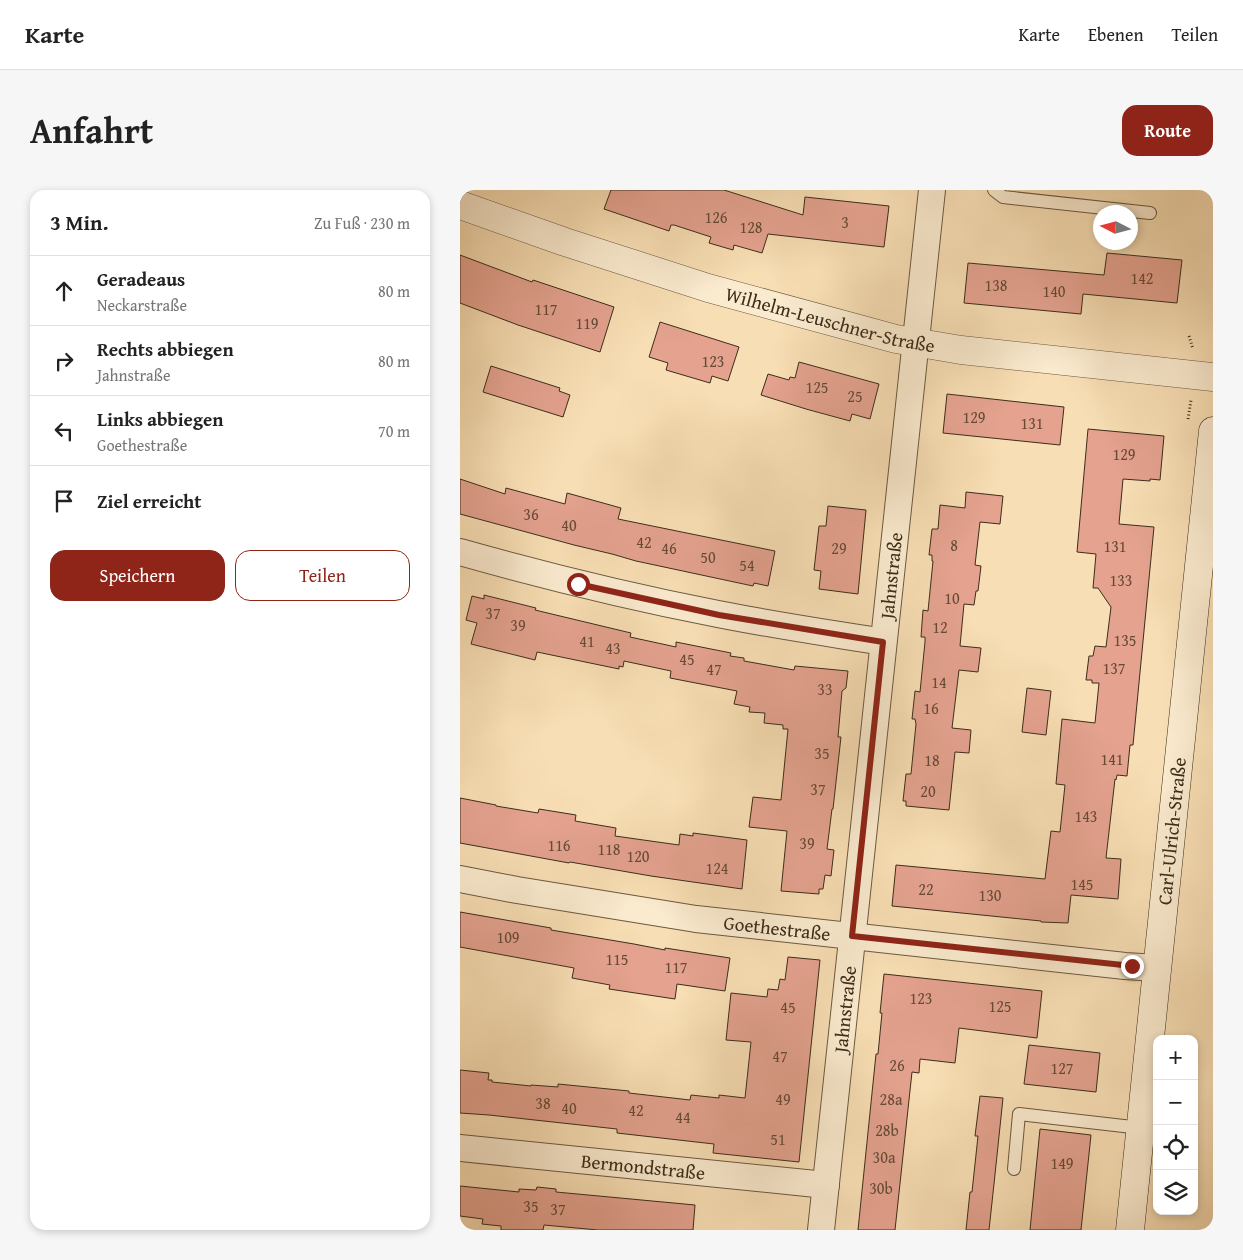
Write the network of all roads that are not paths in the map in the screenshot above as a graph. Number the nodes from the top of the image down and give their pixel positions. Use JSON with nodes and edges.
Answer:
{"nodes":[{"id":1,"x":932,"y":190,"type":"edge"},
{"id":2,"x":994,"y":190,"type":"edge"},
{"id":3,"x":460,"y":205,"type":"edge"},
{"id":4,"x":1150,"y":213,"type":"dead end"},
{"id":5,"x":915,"y":343,"type":"junction"},
{"id":6,"x":1213,"y":377,"type":"edge"},
{"id":7,"x":1213,"y":431,"type":"edge"},
{"id":8,"x":460,"y":552,"type":"edge"},
{"id":9,"x":883,"y":642,"type":"junction"},
{"id":10,"x":460,"y":879,"type":"edge"},
{"id":11,"x":852,"y":936,"type":"junction"},
{"id":12,"x":1157,"y":968,"type":"junction"},
{"id":13,"x":1141,"y":1128,"type":"junction"},
{"id":14,"x":460,"y":1148,"type":"edge"},
{"id":15,"x":1014,"y":1169,"type":"dead end"},
{"id":16,"x":826,"y":1185,"type":"junction"},
{"id":17,"x":821,"y":1230,"type":"edge"},
{"id":18,"x":1130,"y":1230,"type":"edge"}],
"edges":[{"from":1,"to":5,"type":"street","name":"Jahnstraße"},
{"from":2,"to":4,"type":"lane"},
{"from":3,"to":5,"type":"main road","name":"Wilhelm-Leuschner-Straße"},
{"from":5,"to":6,"type":"main road","name":"Wilhelm-Leuschner-Straße"},
{"from":5,"to":9,"type":"street","name":"Jahnstraße"},
{"from":7,"to":12,"type":"main road","name":"Carl-Ulrich-Straße"},
{"from":8,"to":9,"type":"street"},
{"from":9,"to":11,"type":"street","name":"Jahnstraße"},
{"from":10,"to":11,"type":"street","name":"Goethestraße"},
{"from":11,"to":12,"type":"street","name":"Goethestraße"},
{"from":11,"to":16,"type":"street","name":"Jahnstraße"},
{"from":12,"to":13,"type":"main road","name":"Carl-Ulrich-Straße"},
{"from":13,"to":15,"type":"lane"},
{"from":13,"to":18,"type":"main road","name":"Carl-Ulrich-Straße"},
{"from":14,"to":16,"type":"street","name":"Bermondstraße"},
{"from":16,"to":17,"type":"street","name":"Jahnstraße"}]}
